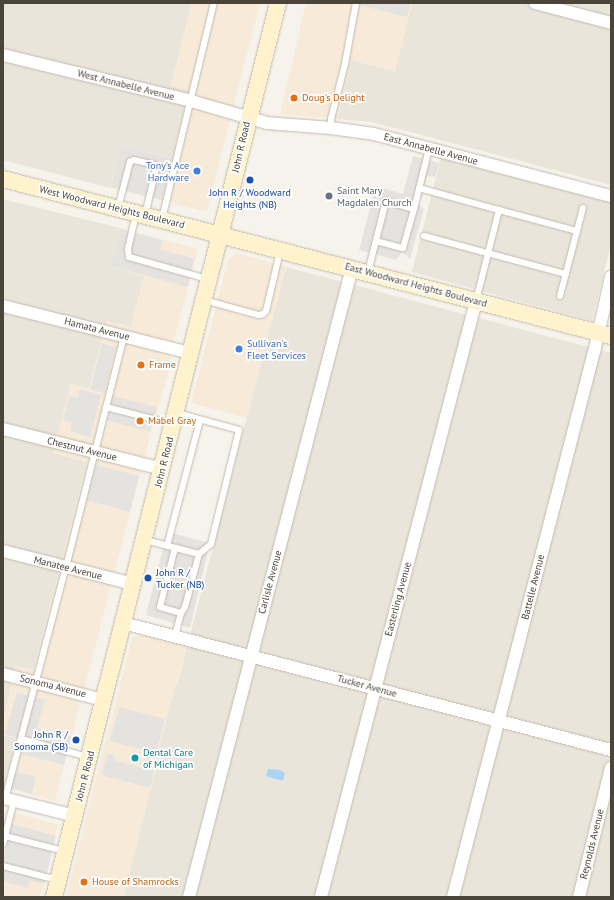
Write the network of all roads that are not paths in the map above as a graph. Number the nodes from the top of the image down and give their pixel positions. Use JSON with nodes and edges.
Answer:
{"nodes":[{"id":1,"x":214,"y":3,"type":"edge"},
{"id":2,"x":278,"y":3,"type":"edge"},
{"id":3,"x":356,"y":3,"type":"edge"},
{"id":4,"x":535,"y":3,"type":"edge"},
{"id":5,"x":611,"y":22,"type":"edge"},
{"id":6,"x":3,"y":55,"type":"edge"},
{"id":7,"x":191,"y":101,"type":"junction"},
{"id":8,"x":249,"y":117,"type":"junction"},
{"id":9,"x":331,"y":128,"type":"junction"},
{"id":10,"x":429,"y":149,"type":"junction"},
{"id":11,"x":3,"y":179,"type":"edge"},
{"id":12,"x":419,"y":188,"type":"junction"},
{"id":13,"x":611,"y":196,"type":"edge"},
{"id":14,"x":118,"y":208,"type":"junction"},
{"id":15,"x":583,"y":208,"type":"dead end"},
{"id":16,"x":414,"y":209,"type":"junction"},
{"id":17,"x":499,"y":210,"type":"junction"},
{"id":18,"x":141,"y":214,"type":"junction"},
{"id":19,"x":162,"y":219,"type":"junction"},
{"id":20,"x":577,"y":231,"type":"junction"},
{"id":21,"x":221,"y":234,"type":"junction"},
{"id":22,"x":424,"y":236,"type":"dead end"},
{"id":23,"x":376,"y":241,"type":"junction"},
{"id":24,"x":281,"y":250,"type":"junction"},
{"id":25,"x":488,"y":254,"type":"junction"},
{"id":26,"x":352,"y":268,"type":"junction"},
{"id":27,"x":368,"y":272,"type":"junction"},
{"id":28,"x":566,"y":274,"type":"junction"},
{"id":29,"x":611,"y":277,"type":"edge"},
{"id":30,"x":209,"y":279,"type":"junction"},
{"id":31,"x":560,"y":296,"type":"dead end"},
{"id":32,"x":204,"y":300,"type":"junction"},
{"id":33,"x":476,"y":301,"type":"junction"},
{"id":34,"x":3,"y":306,"type":"edge"},
{"id":35,"x":604,"y":334,"type":"edge"},
{"id":36,"x":124,"y":336,"type":"junction"},
{"id":37,"x":190,"y":353,"type":"junction"},
{"id":38,"x":106,"y":407,"type":"junction"},
{"id":39,"x":174,"y":419,"type":"junction"},
{"id":40,"x":200,"y":420,"type":"junction"},
{"id":41,"x":3,"y":429,"type":"edge"},
{"id":42,"x":94,"y":452,"type":"junction"},
{"id":43,"x":162,"y":469,"type":"junction"},
{"id":44,"x":145,"y":540,"type":"junction"},
{"id":45,"x":167,"y":546,"type":"junction"},
{"id":46,"x":175,"y":548,"type":"junction"},
{"id":47,"x":3,"y":551,"type":"edge"},
{"id":48,"x":199,"y":554,"type":"junction"},
{"id":49,"x":66,"y":567,"type":"junction"},
{"id":50,"x":133,"y":584,"type":"junction"},
{"id":51,"x":181,"y":613,"type":"junction"},
{"id":52,"x":123,"y":623,"type":"junction"},
{"id":53,"x":175,"y":636,"type":"junction"},
{"id":54,"x":251,"y":656,"type":"junction"},
{"id":55,"x":3,"y":674,"type":"edge"},
{"id":56,"x":36,"y":682,"type":"junction"},
{"id":57,"x":375,"y":688,"type":"junction"},
{"id":58,"x":103,"y":700,"type":"junction"},
{"id":59,"x":499,"y":720,"type":"junction"},
{"id":60,"x":21,"y":739,"type":"junction"},
{"id":61,"x":611,"y":750,"type":"edge"},
{"id":62,"x":89,"y":758,"type":"junction"},
{"id":63,"x":611,"y":768,"type":"edge"},
{"id":64,"x":7,"y":799,"type":"edge"},
{"id":65,"x":75,"y":816,"type":"junction"},
{"id":66,"x":5,"y":836,"type":"junction"},
{"id":67,"x":3,"y":844,"type":"edge"},
{"id":68,"x":66,"y":852,"type":"junction"},
{"id":69,"x":3,"y":866,"type":"edge"},
{"id":70,"x":58,"y":881,"type":"junction"},
{"id":71,"x":54,"y":897,"type":"edge"},
{"id":72,"x":190,"y":897,"type":"edge"},
{"id":73,"x":321,"y":897,"type":"edge"},
{"id":74,"x":453,"y":897,"type":"edge"},
{"id":75,"x":579,"y":897,"type":"edge"}],
"edges":[{"from":1,"to":7,"type":"lane"},
{"from":2,"to":8,"type":"main road","name":"John R Road"},
{"from":3,"to":9,"type":"lane"},
{"from":4,"to":5,"type":"street"},
{"from":6,"to":7,"type":"street","name":"West Annabelle Avenue"},
{"from":7,"to":8,"type":"street","name":"West Annabelle Avenue"},
{"from":7,"to":19,"type":"lane"},
{"from":8,"to":9,"type":"street","name":"East Annabelle Avenue"},
{"from":8,"to":21,"type":"main road","name":"John R Road"},
{"from":9,"to":10,"type":"street","name":"East Annabelle Avenue"},
{"from":10,"to":12,"type":"lane"},
{"from":10,"to":13,"type":"street","name":"East Annabelle Avenue"},
{"from":11,"to":14,"type":"main road","name":"West Woodward Heights Boulevard"},
{"from":12,"to":16,"type":"lane"},
{"from":12,"to":17,"type":"lane"},
{"from":14,"to":18,"type":"main road","name":"West Woodward Heights Boulevard"},
{"from":14,"to":18,"type":"lane"},
{"from":15,"to":20,"type":"lane"},
{"from":16,"to":23,"type":"lane"},
{"from":16,"to":23,"type":"lane"},
{"from":17,"to":20,"type":"lane"},
{"from":17,"to":25,"type":"lane"},
{"from":18,"to":19,"type":"main road","name":"West Woodward Heights Boulevard"},
{"from":18,"to":30,"type":"lane"},
{"from":19,"to":21,"type":"main road","name":"West Woodward Heights Boulevard"},
{"from":20,"to":28,"type":"lane"},
{"from":21,"to":24,"type":"main road","name":"East Woodward Heights Boulevard"},
{"from":21,"to":30,"type":"main road","name":"John R Road"},
{"from":22,"to":25,"type":"lane"},
{"from":23,"to":27,"type":"lane"},
{"from":24,"to":26,"type":"main road","name":"East Woodward Heights Boulevard"},
{"from":24,"to":32,"type":"lane"},
{"from":25,"to":28,"type":"lane"},
{"from":25,"to":33,"type":"lane"},
{"from":26,"to":27,"type":"main road","name":"East Woodward Heights Boulevard"},
{"from":26,"to":54,"type":"street","name":"Carlisle Avenue"},
{"from":27,"to":33,"type":"main road","name":"East Woodward Heights Boulevard"},
{"from":28,"to":31,"type":"lane"},
{"from":29,"to":35,"type":"street","name":"Battelle Avenue"},
{"from":30,"to":32,"type":"main road","name":"John R Road"},
{"from":32,"to":37,"type":"main road","name":"John R Road"},
{"from":33,"to":35,"type":"main road","name":"East Woodward Heights Boulevard"},
{"from":33,"to":57,"type":"street","name":"Easterling Avenue"},
{"from":34,"to":36,"type":"street","name":"Hamata Avenue"},
{"from":35,"to":59,"type":"street","name":"Battelle Avenue"},
{"from":36,"to":37,"type":"street","name":"Hamata Avenue"},
{"from":36,"to":38,"type":"lane"},
{"from":37,"to":39,"type":"main road","name":"John R Road"},
{"from":38,"to":39,"type":"lane"},
{"from":38,"to":42,"type":"lane"},
{"from":39,"to":40,"type":"lane"},
{"from":39,"to":43,"type":"main road","name":"John R Road"},
{"from":40,"to":45,"type":"lane"},
{"from":40,"to":48,"type":"lane"},
{"from":41,"to":42,"type":"street","name":"Chestnut Avenue"},
{"from":42,"to":43,"type":"street","name":"Chestnut Avenue"},
{"from":42,"to":49,"type":"lane"},
{"from":43,"to":44,"type":"main road","name":"John R Road"},
{"from":44,"to":45,"type":"lane"},
{"from":44,"to":50,"type":"main road","name":"John R Road"},
{"from":45,"to":46,"type":"lane"},
{"from":46,"to":48,"type":"lane"},
{"from":46,"to":51,"type":"lane"},
{"from":47,"to":49,"type":"street","name":"Manatee Avenue"},
{"from":48,"to":51,"type":"lane"},
{"from":49,"to":50,"type":"street","name":"Manatee Avenue"},
{"from":49,"to":56,"type":"lane"},
{"from":50,"to":52,"type":"main road","name":"John R Road"},
{"from":51,"to":53,"type":"lane"},
{"from":52,"to":53,"type":"street","name":"Tucker Avenue"},
{"from":52,"to":58,"type":"main road","name":"John R Road"},
{"from":53,"to":54,"type":"street","name":"Tucker Avenue"},
{"from":54,"to":57,"type":"street","name":"Tucker Avenue"},
{"from":54,"to":72,"type":"street","name":"Carlisle Avenue"},
{"from":55,"to":56,"type":"street","name":"Sonoma Avenue"},
{"from":56,"to":58,"type":"street","name":"Sonoma Avenue"},
{"from":56,"to":60,"type":"lane"},
{"from":57,"to":59,"type":"street","name":"Tucker Avenue"},
{"from":57,"to":73,"type":"street","name":"Easterling Avenue"},
{"from":58,"to":62,"type":"main road","name":"John R Road"},
{"from":59,"to":61,"type":"street","name":"Tucker Avenue"},
{"from":59,"to":74,"type":"street","name":"Battelle Avenue"},
{"from":60,"to":62,"type":"lane"},
{"from":60,"to":64,"type":"lane"},
{"from":62,"to":65,"type":"main road","name":"John R Road"},
{"from":63,"to":75,"type":"street","name":"Reynolds Avenue"},
{"from":64,"to":65,"type":"street"},
{"from":64,"to":66,"type":"lane"},
{"from":65,"to":68,"type":"main road","name":"John R Road"},
{"from":66,"to":67,"type":"lane"},
{"from":66,"to":68,"type":"lane"},
{"from":68,"to":70,"type":"main road","name":"John R Road"},
{"from":69,"to":70,"type":"lane"},
{"from":70,"to":71,"type":"main road","name":"John R Road"}]}
